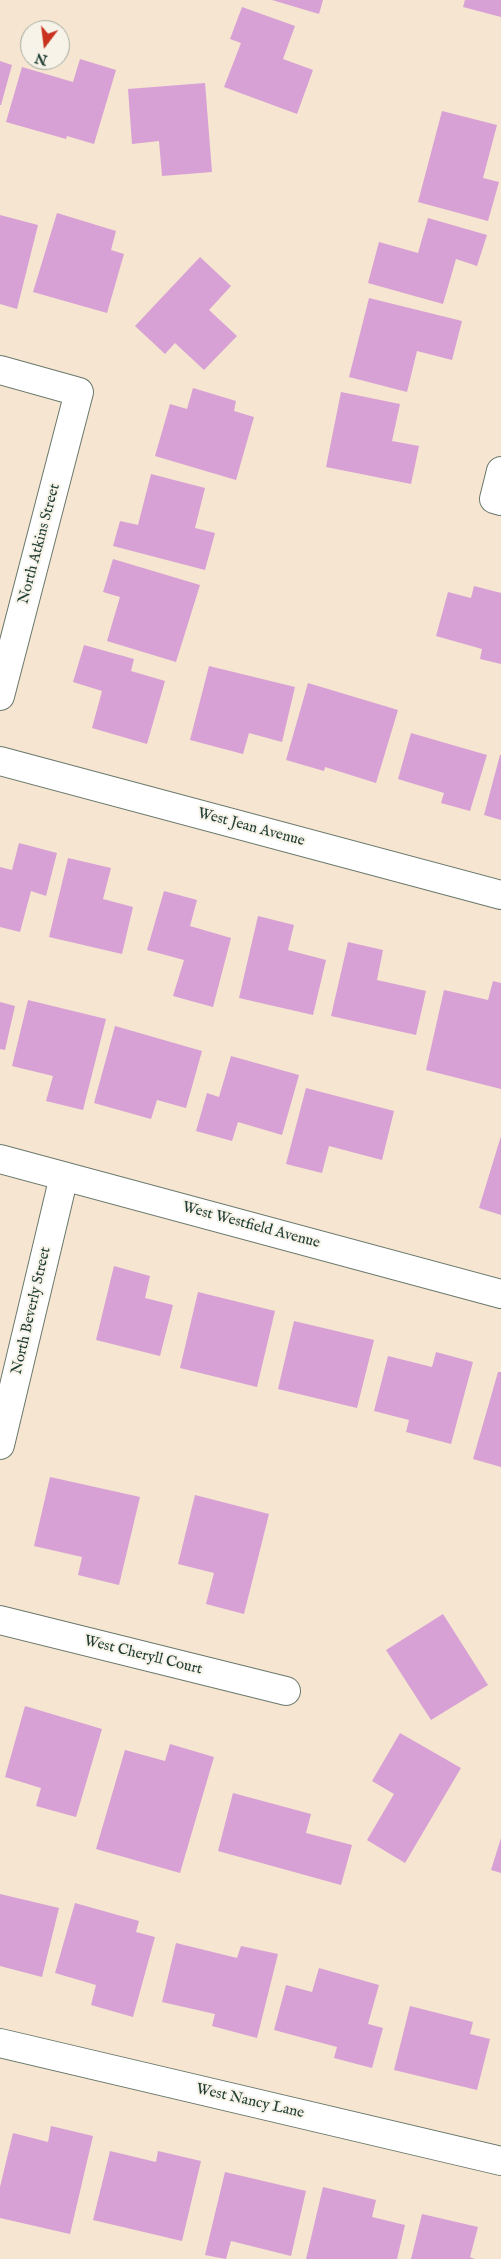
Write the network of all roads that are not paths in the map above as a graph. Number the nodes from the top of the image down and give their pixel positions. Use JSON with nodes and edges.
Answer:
{"nodes":[{"id":1,"x":0,"y":370,"type":"edge"},
{"id":2,"x":501,"y":471,"type":"edge"},
{"id":3,"x":497,"y":500,"type":"edge"},
{"id":4,"x":0,"y":696,"type":"edge"},
{"id":5,"x":0,"y":760,"type":"edge"},
{"id":6,"x":501,"y":895,"type":"edge"},
{"id":7,"x":0,"y":1159,"type":"edge"},
{"id":8,"x":64,"y":1176,"type":"junction"},
{"id":9,"x":501,"y":1294,"type":"edge"},
{"id":10,"x":0,"y":1445,"type":"edge"},
{"id":11,"x":0,"y":1620,"type":"edge"},
{"id":12,"x":286,"y":1692,"type":"dead end"},
{"id":13,"x":0,"y":2043,"type":"edge"},
{"id":14,"x":501,"y":2161,"type":"edge"}],
"edges":[{"from":1,"to":4,"type":"street","name":"North Atkins Street"},
{"from":2,"to":3,"type":"street"},
{"from":5,"to":6,"type":"street","name":"West Jean Avenue"},
{"from":7,"to":8,"type":"street","name":"West Westfield Avenue"},
{"from":8,"to":9,"type":"street","name":"West Westfield Avenue"},
{"from":8,"to":10,"type":"street","name":"North Beverly Street"},
{"from":11,"to":12,"type":"street","name":"West Cheryll Court"},
{"from":13,"to":14,"type":"street","name":"West Nancy Lane"}]}
